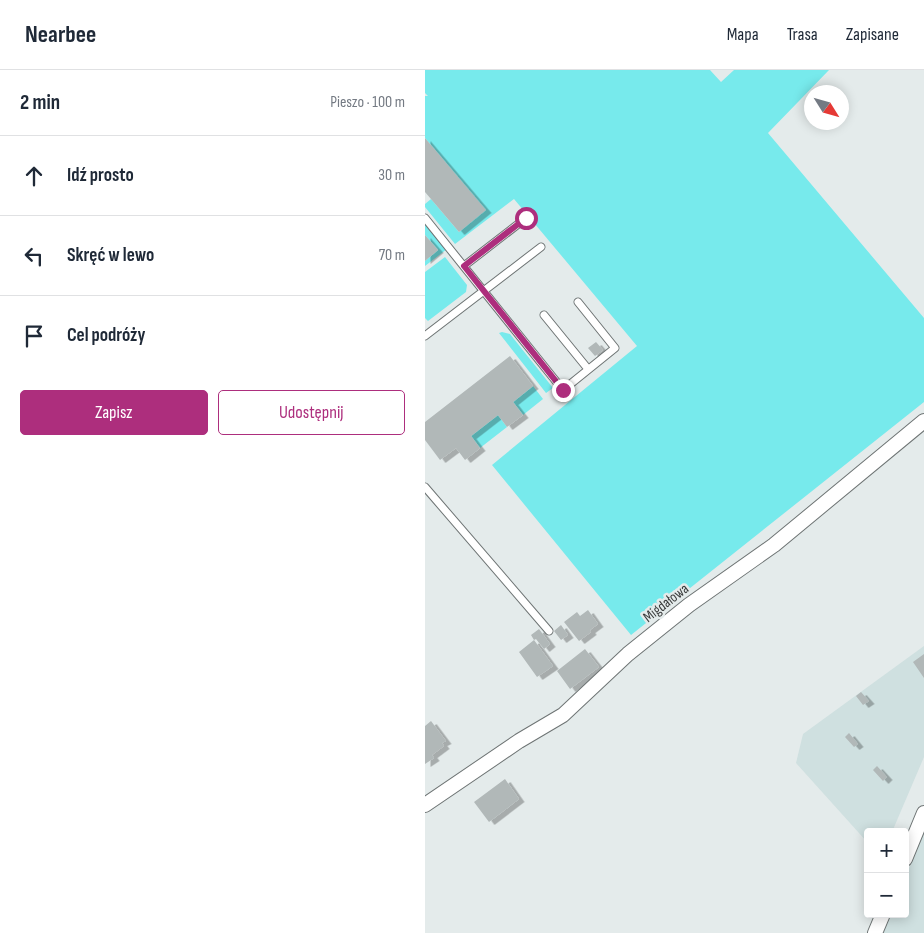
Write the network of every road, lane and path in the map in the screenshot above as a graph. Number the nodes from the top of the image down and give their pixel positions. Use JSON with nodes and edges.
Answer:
{"nodes":[{"id":1,"x":425,"y":218,"type":"edge"},
{"id":2,"x":526,"y":218,"type":"dead end"},
{"id":3,"x":541,"y":247,"type":"dead end"},
{"id":4,"x":464,"y":266,"type":"junction"},
{"id":5,"x":484,"y":290,"type":"junction"},
{"id":6,"x":578,"y":302,"type":"dead end"},
{"id":7,"x":544,"y":315,"type":"dead end"},
{"id":8,"x":425,"y":336,"type":"edge"},
{"id":9,"x":588,"y":370,"type":"junction"},
{"id":10,"x":924,"y":421,"type":"edge"},
{"id":11,"x":425,"y":487,"type":"edge"},
{"id":12,"x":549,"y":631,"type":"dead end"},
{"id":13,"x":425,"y":805,"type":"edge"},
{"id":14,"x":924,"y":814,"type":"edge"},
{"id":15,"x":909,"y":850,"type":"edge"},
{"id":16,"x":881,"y":918,"type":"edge"},
{"id":17,"x":875,"y":933,"type":"edge"}],
"edges":[{"from":1,"to":4,"type":"lane"},
{"from":2,"to":4,"type":"lane"},
{"from":3,"to":5,"type":"lane"},
{"from":4,"to":5,"type":"lane"},
{"from":5,"to":8,"type":"lane"},
{"from":5,"to":9,"type":"lane"},
{"from":6,"to":9,"type":"lane"},
{"from":7,"to":9,"type":"lane"},
{"from":10,"to":13,"type":"street","name":"Migdałowa"},
{"from":11,"to":12,"type":"lane"},
{"from":14,"to":15,"type":"street"},
{"from":16,"to":17,"type":"street"}]}
